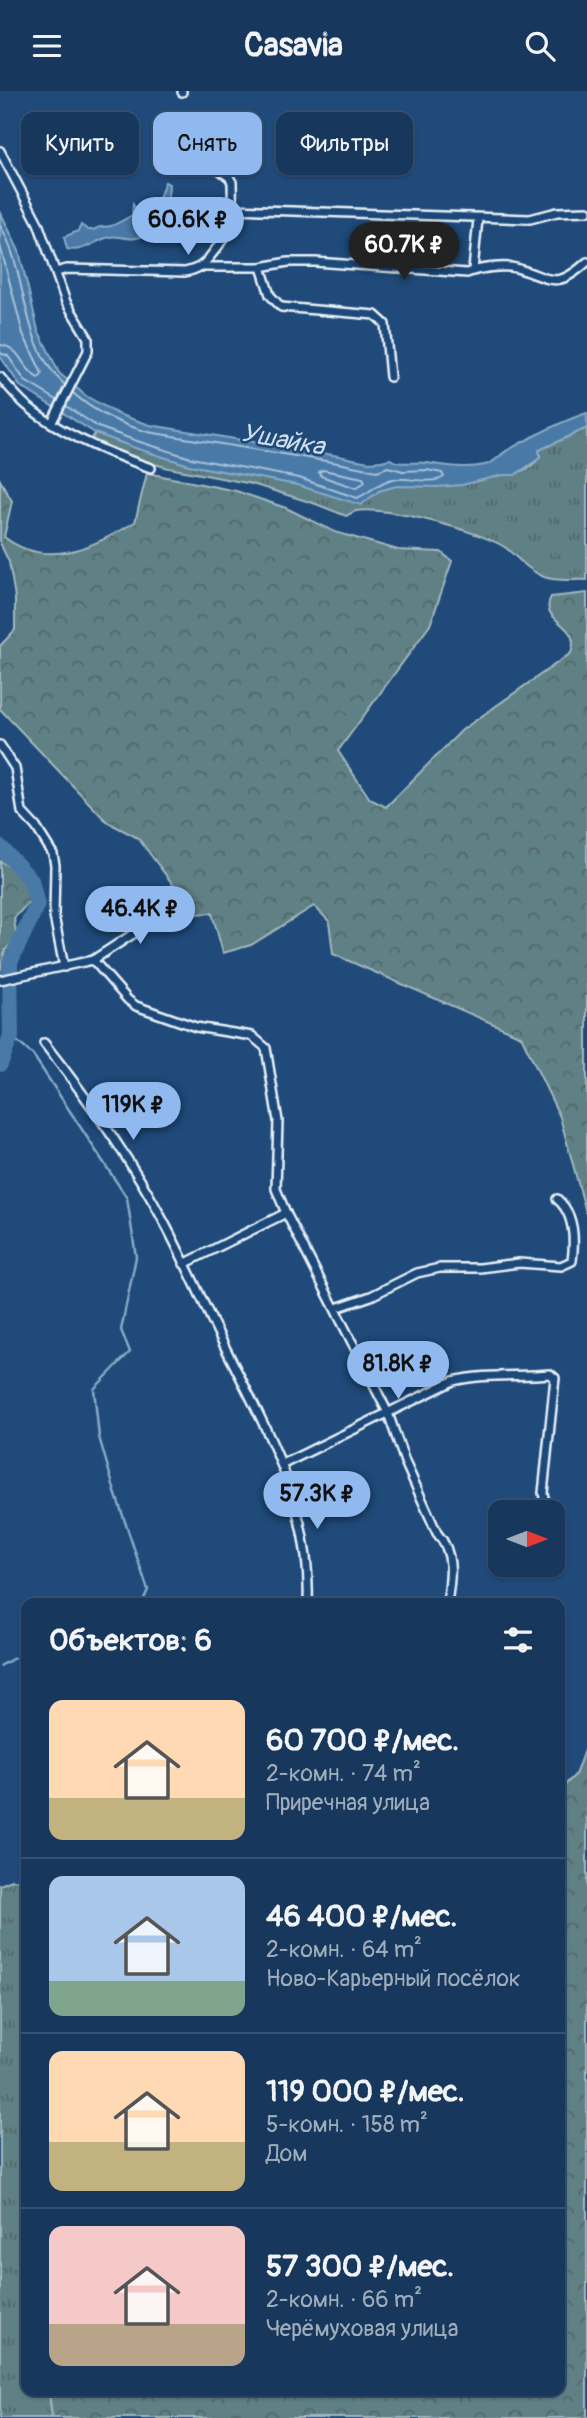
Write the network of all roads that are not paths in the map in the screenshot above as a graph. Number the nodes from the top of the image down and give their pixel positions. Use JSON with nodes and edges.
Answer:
{"nodes":[{"id":1,"x":0,"y":151,"type":"edge"},
{"id":2,"x":226,"y":175,"type":"edge"},
{"id":3,"x":232,"y":209,"type":"junction"},
{"id":4,"x":587,"y":211,"type":"edge"},
{"id":5,"x":478,"y":219,"type":"junction"},
{"id":6,"x":587,"y":262,"type":"edge"},
{"id":7,"x":202,"y":267,"type":"junction"},
{"id":8,"x":261,"y":267,"type":"junction"},
{"id":9,"x":473,"y":270,"type":"junction"},
{"id":10,"x":56,"y":272,"type":"junction"},
{"id":11,"x":0,"y":377,"type":"edge"},
{"id":12,"x":390,"y":377,"type":"dead end"},
{"id":13,"x":54,"y":421,"type":"junction"},
{"id":14,"x":151,"y":468,"type":"dead end"},
{"id":15,"x":0,"y":745,"type":"edge"},
{"id":16,"x":169,"y":907,"type":"dead end"},
{"id":17,"x":93,"y":960,"type":"junction"},
{"id":18,"x":64,"y":967,"type":"junction"},
{"id":19,"x":0,"y":980,"type":"edge"},
{"id":20,"x":44,"y":1042,"type":"dead end"},
{"id":21,"x":557,"y":1199,"type":"dead end"},
{"id":22,"x":286,"y":1213,"type":"junction"},
{"id":23,"x":184,"y":1264,"type":"junction"},
{"id":24,"x":337,"y":1308,"type":"junction"},
{"id":25,"x":388,"y":1413,"type":"junction"},
{"id":26,"x":283,"y":1464,"type":"junction"},
{"id":27,"x":544,"y":1500,"type":"edge"},
{"id":28,"x":308,"y":1598,"type":"edge"},
{"id":29,"x":447,"y":1598,"type":"edge"}],
"edges":[{"from":1,"to":10,"type":"street"},
{"from":2,"to":3,"type":"street"},
{"from":3,"to":5,"type":"street"},
{"from":3,"to":7,"type":"street"},
{"from":4,"to":5,"type":"street"},
{"from":5,"to":9,"type":"street"},
{"from":6,"to":9,"type":"street"},
{"from":7,"to":8,"type":"street"},
{"from":7,"to":10,"type":"street"},
{"from":8,"to":9,"type":"street"},
{"from":8,"to":12,"type":"street"},
{"from":10,"to":13,"type":"street"},
{"from":11,"to":13,"type":"street"},
{"from":13,"to":14,"type":"street"},
{"from":15,"to":18,"type":"street"},
{"from":16,"to":17,"type":"street"},
{"from":17,"to":18,"type":"street"},
{"from":17,"to":22,"type":"street"},
{"from":18,"to":19,"type":"street"},
{"from":20,"to":23,"type":"street"},
{"from":21,"to":24,"type":"street"},
{"from":22,"to":23,"type":"street"},
{"from":22,"to":24,"type":"street"},
{"from":23,"to":26,"type":"street"},
{"from":24,"to":25,"type":"street"},
{"from":25,"to":26,"type":"street"},
{"from":25,"to":27,"type":"street"},
{"from":25,"to":29,"type":"street"},
{"from":26,"to":28,"type":"street"}]}
